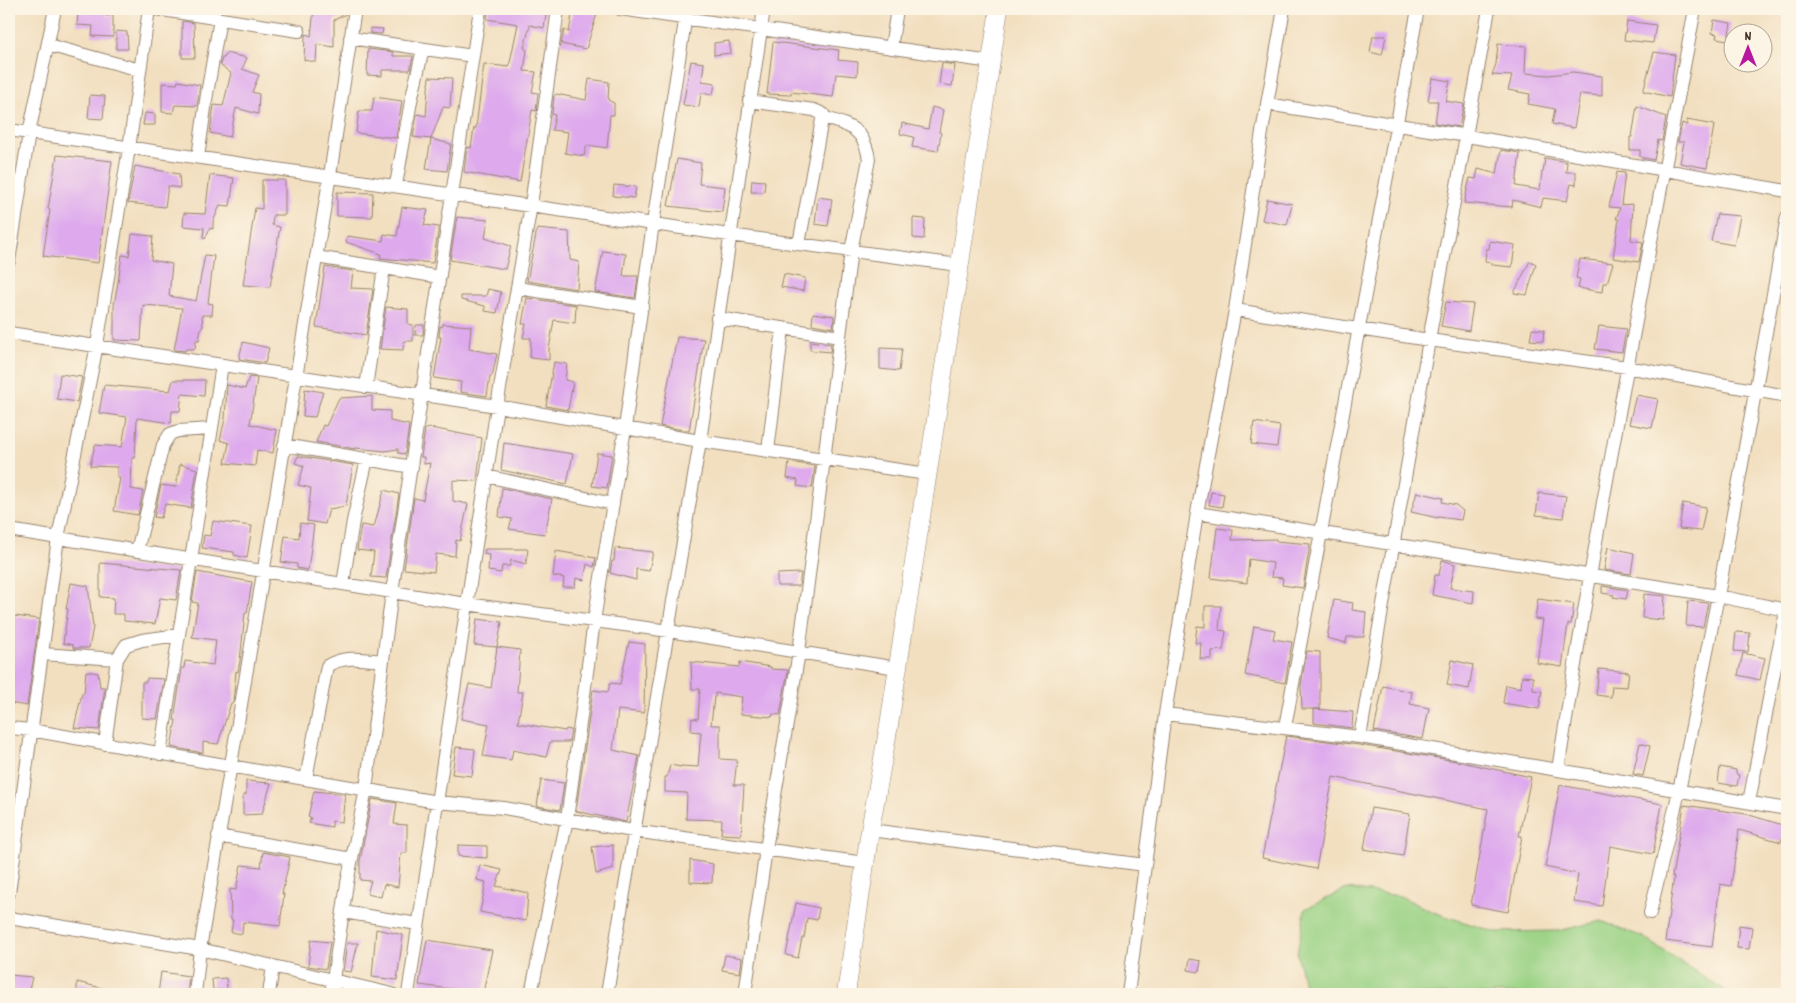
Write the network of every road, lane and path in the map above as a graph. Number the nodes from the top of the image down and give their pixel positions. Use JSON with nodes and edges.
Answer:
{"nodes":[{"id":1,"x":55,"y":9,"type":"edge"},
{"id":2,"x":149,"y":9,"type":"edge"},
{"id":3,"x":156,"y":9,"type":"edge"},
{"id":4,"x":355,"y":9,"type":"edge"},
{"id":5,"x":480,"y":9,"type":"edge"},
{"id":6,"x":558,"y":9,"type":"edge"},
{"id":7,"x":620,"y":9,"type":"edge"},
{"id":8,"x":764,"y":9,"type":"edge"},
{"id":9,"x":896,"y":9,"type":"edge"},
{"id":10,"x":999,"y":9,"type":"edge"},
{"id":11,"x":1284,"y":9,"type":"edge"},
{"id":12,"x":1418,"y":9,"type":"edge"},
{"id":13,"x":1489,"y":9,"type":"edge"},
{"id":14,"x":1695,"y":9,"type":"edge"},
{"id":15,"x":687,"y":14,"type":"edge"},
{"id":16,"x":220,"y":20,"type":"junction"},
{"id":17,"x":760,"y":29,"type":"junction"},
{"id":18,"x":298,"y":31,"type":"dead end"},
{"id":19,"x":350,"y":38,"type":"junction"},
{"id":20,"x":48,"y":45,"type":"junction"},
{"id":21,"x":423,"y":48,"type":"junction"},
{"id":22,"x":891,"y":48,"type":"junction"},
{"id":23,"x":473,"y":56,"type":"junction"},
{"id":24,"x":991,"y":62,"type":"junction"},
{"id":25,"x":140,"y":70,"type":"junction"},
{"id":26,"x":749,"y":101,"type":"junction"},
{"id":27,"x":1267,"y":104,"type":"junction"},
{"id":28,"x":823,"y":117,"type":"junction"},
{"id":29,"x":1396,"y":125,"type":"junction"},
{"id":30,"x":9,"y":130,"type":"edge"},
{"id":31,"x":29,"y":133,"type":"junction"},
{"id":32,"x":1467,"y":136,"type":"junction"},
{"id":33,"x":129,"y":148,"type":"junction"},
{"id":34,"x":198,"y":157,"type":"junction"},
{"id":35,"x":1664,"y":171,"type":"junction"},
{"id":36,"x":330,"y":175,"type":"junction"},
{"id":37,"x":396,"y":185,"type":"junction"},
{"id":38,"x":1787,"y":192,"type":"edge"},
{"id":39,"x":451,"y":193,"type":"junction"},
{"id":40,"x":531,"y":205,"type":"junction"},
{"id":41,"x":1787,"y":218,"type":"edge"},
{"id":42,"x":653,"y":223,"type":"junction"},
{"id":43,"x":729,"y":235,"type":"junction"},
{"id":44,"x":799,"y":244,"type":"junction"},
{"id":45,"x":851,"y":251,"type":"junction"},
{"id":46,"x":316,"y":257,"type":"junction"},
{"id":47,"x":9,"y":261,"type":"edge"},
{"id":48,"x":959,"y":265,"type":"junction"},
{"id":49,"x":384,"y":268,"type":"junction"},
{"id":50,"x":440,"y":277,"type":"junction"},
{"id":51,"x":517,"y":288,"type":"junction"},
{"id":52,"x":642,"y":307,"type":"junction"},
{"id":53,"x":1235,"y":310,"type":"junction"},
{"id":54,"x":717,"y":318,"type":"junction"},
{"id":55,"x":783,"y":328,"type":"junction"},
{"id":56,"x":1359,"y":329,"type":"junction"},
{"id":57,"x":9,"y":333,"type":"edge"},
{"id":58,"x":840,"y":336,"type":"junction"},
{"id":59,"x":1429,"y":340,"type":"junction"},
{"id":60,"x":97,"y":345,"type":"junction"},
{"id":61,"x":222,"y":365,"type":"junction"},
{"id":62,"x":1627,"y":367,"type":"junction"},
{"id":63,"x":296,"y":377,"type":"junction"},
{"id":64,"x":366,"y":387,"type":"junction"},
{"id":65,"x":1755,"y":390,"type":"junction"},
{"id":66,"x":421,"y":396,"type":"junction"},
{"id":67,"x":1787,"y":396,"type":"edge"},
{"id":68,"x":497,"y":406,"type":"junction"},
{"id":69,"x":625,"y":428,"type":"junction"},
{"id":70,"x":212,"y":429,"type":"junction"},
{"id":71,"x":700,"y":441,"type":"junction"},
{"id":72,"x":284,"y":445,"type":"junction"},
{"id":73,"x":768,"y":451,"type":"junction"},
{"id":74,"x":367,"y":459,"type":"junction"},
{"id":75,"x":824,"y":459,"type":"junction"},
{"id":76,"x":412,"y":467,"type":"junction"},
{"id":77,"x":927,"y":474,"type":"junction"},
{"id":78,"x":486,"y":476,"type":"junction"},
{"id":79,"x":613,"y":504,"type":"junction"},
{"id":80,"x":1197,"y":512,"type":"junction"},
{"id":81,"x":9,"y":530,"type":"edge"},
{"id":82,"x":1322,"y":533,"type":"junction"},
{"id":83,"x":58,"y":538,"type":"junction"},
{"id":84,"x":1393,"y":545,"type":"junction"},
{"id":85,"x":137,"y":551,"type":"junction"},
{"id":86,"x":191,"y":559,"type":"junction"},
{"id":87,"x":262,"y":570,"type":"junction"},
{"id":88,"x":1591,"y":576,"type":"junction"},
{"id":89,"x":343,"y":584,"type":"junction"},
{"id":90,"x":392,"y":592,"type":"junction"},
{"id":91,"x":1718,"y":596,"type":"junction"},
{"id":92,"x":466,"y":604,"type":"junction"},
{"id":93,"x":1787,"y":608,"type":"edge"},
{"id":94,"x":594,"y":621,"type":"junction"},
{"id":95,"x":669,"y":631,"type":"junction"},
{"id":96,"x":179,"y":634,"type":"junction"},
{"id":97,"x":799,"y":652,"type":"junction"},
{"id":98,"x":42,"y":654,"type":"junction"},
{"id":99,"x":116,"y":659,"type":"junction"},
{"id":100,"x":383,"y":661,"type":"junction"},
{"id":101,"x":897,"y":668,"type":"junction"},
{"id":102,"x":1165,"y":714,"type":"junction"},
{"id":103,"x":1285,"y":727,"type":"junction"},
{"id":104,"x":9,"y":728,"type":"edge"},
{"id":105,"x":31,"y":730,"type":"junction"},
{"id":106,"x":1360,"y":737,"type":"junction"},
{"id":107,"x":105,"y":744,"type":"junction"},
{"id":108,"x":160,"y":754,"type":"junction"},
{"id":109,"x":230,"y":766,"type":"junction"},
{"id":110,"x":1558,"y":770,"type":"junction"},
{"id":111,"x":306,"y":779,"type":"junction"},
{"id":112,"x":366,"y":789,"type":"junction"},
{"id":113,"x":1679,"y":791,"type":"junction"},
{"id":114,"x":436,"y":802,"type":"junction"},
{"id":115,"x":1749,"y":802,"type":"junction"},
{"id":116,"x":1787,"y":809,"type":"edge"},
{"id":117,"x":567,"y":819,"type":"junction"},
{"id":118,"x":870,"y":830,"type":"junction"},
{"id":119,"x":634,"y":831,"type":"junction"},
{"id":120,"x":218,"y":836,"type":"junction"},
{"id":121,"x":766,"y":849,"type":"junction"},
{"id":122,"x":352,"y":859,"type":"junction"},
{"id":123,"x":865,"y":863,"type":"junction"},
{"id":124,"x":1144,"y":865,"type":"junction"},
{"id":125,"x":9,"y":893,"type":"edge"},
{"id":126,"x":343,"y":912,"type":"junction"},
{"id":127,"x":1650,"y":913,"type":"dead end"},
{"id":128,"x":9,"y":918,"type":"edge"},
{"id":129,"x":418,"y":924,"type":"junction"},
{"id":130,"x":200,"y":949,"type":"junction"},
{"id":131,"x":272,"y":966,"type":"junction"},
{"id":132,"x":334,"y":980,"type":"junction"},
{"id":133,"x":195,"y":994,"type":"edge"},
{"id":134,"x":269,"y":994,"type":"edge"},
{"id":135,"x":332,"y":994,"type":"edge"},
{"id":136,"x":392,"y":994,"type":"edge"},
{"id":137,"x":408,"y":994,"type":"edge"},
{"id":138,"x":531,"y":994,"type":"edge"},
{"id":139,"x":607,"y":994,"type":"edge"},
{"id":140,"x":745,"y":994,"type":"edge"},
{"id":141,"x":846,"y":994,"type":"edge"},
{"id":142,"x":1128,"y":994,"type":"edge"}],
"edges":[{"from":1,"to":20,"type":"street"},
{"from":2,"to":25,"type":"street"},
{"from":3,"to":16,"type":"street"},
{"from":4,"to":19,"type":"street"},
{"from":5,"to":23,"type":"street"},
{"from":6,"to":40,"type":"street"},
{"from":7,"to":15,"type":"street"},
{"from":8,"to":17,"type":"street"},
{"from":9,"to":22,"type":"street"},
{"from":10,"to":24,"type":"street"},
{"from":11,"to":27,"type":"street"},
{"from":12,"to":29,"type":"street"},
{"from":13,"to":32,"type":"street"},
{"from":14,"to":35,"type":"street"},
{"from":15,"to":17,"type":"street"},
{"from":15,"to":42,"type":"street"},
{"from":16,"to":18,"type":"street"},
{"from":16,"to":34,"type":"street"},
{"from":17,"to":22,"type":"street"},
{"from":17,"to":26,"type":"street"},
{"from":19,"to":21,"type":"street"},
{"from":19,"to":36,"type":"street"},
{"from":20,"to":25,"type":"street"},
{"from":20,"to":31,"type":"street"},
{"from":21,"to":23,"type":"street"},
{"from":21,"to":37,"type":"street"},
{"from":22,"to":24,"type":"street"},
{"from":23,"to":39,"type":"street"},
{"from":24,"to":48,"type":"street"},
{"from":25,"to":33,"type":"street"},
{"from":26,"to":28,"type":"street"},
{"from":26,"to":43,"type":"street"},
{"from":27,"to":29,"type":"street"},
{"from":27,"to":53,"type":"street"},
{"from":28,"to":44,"type":"street"},
{"from":28,"to":45,"type":"street"},
{"from":29,"to":32,"type":"street"},
{"from":29,"to":56,"type":"street"},
{"from":30,"to":31,"type":"street"},
{"from":31,"to":33,"type":"street"},
{"from":31,"to":47,"type":"street"},
{"from":32,"to":35,"type":"street"},
{"from":32,"to":59,"type":"street"},
{"from":33,"to":34,"type":"street"},
{"from":33,"to":60,"type":"street"},
{"from":34,"to":36,"type":"street"},
{"from":35,"to":38,"type":"street"},
{"from":35,"to":62,"type":"street"},
{"from":36,"to":37,"type":"street"},
{"from":36,"to":46,"type":"street"},
{"from":37,"to":39,"type":"street"},
{"from":39,"to":40,"type":"street"},
{"from":39,"to":50,"type":"street"},
{"from":40,"to":42,"type":"street"},
{"from":40,"to":51,"type":"street"},
{"from":41,"to":65,"type":"street"},
{"from":42,"to":43,"type":"street"},
{"from":42,"to":52,"type":"street"},
{"from":43,"to":44,"type":"street"},
{"from":43,"to":54,"type":"street"},
{"from":44,"to":45,"type":"street"},
{"from":45,"to":48,"type":"street"},
{"from":45,"to":58,"type":"street"},
{"from":46,"to":49,"type":"street"},
{"from":46,"to":63,"type":"street"},
{"from":48,"to":77,"type":"street"},
{"from":49,"to":50,"type":"street"},
{"from":49,"to":64,"type":"street"},
{"from":50,"to":66,"type":"street"},
{"from":51,"to":52,"type":"street"},
{"from":51,"to":68,"type":"street"},
{"from":52,"to":69,"type":"street"},
{"from":53,"to":56,"type":"street"},
{"from":53,"to":80,"type":"street"},
{"from":54,"to":55,"type":"street"},
{"from":54,"to":71,"type":"street"},
{"from":55,"to":58,"type":"street"},
{"from":55,"to":73,"type":"street"},
{"from":56,"to":59,"type":"street"},
{"from":56,"to":82,"type":"street"},
{"from":57,"to":60,"type":"street"},
{"from":58,"to":75,"type":"street"},
{"from":59,"to":62,"type":"street"},
{"from":59,"to":84,"type":"street"},
{"from":60,"to":61,"type":"street"},
{"from":60,"to":83,"type":"street"},
{"from":61,"to":63,"type":"street"},
{"from":61,"to":70,"type":"street"},
{"from":62,"to":65,"type":"street"},
{"from":62,"to":88,"type":"street"},
{"from":63,"to":64,"type":"street"},
{"from":63,"to":72,"type":"street"},
{"from":64,"to":66,"type":"street"},
{"from":65,"to":67,"type":"street"},
{"from":65,"to":91,"type":"street"},
{"from":66,"to":68,"type":"street"},
{"from":66,"to":76,"type":"street"},
{"from":68,"to":69,"type":"street"},
{"from":68,"to":78,"type":"street"},
{"from":69,"to":71,"type":"street"},
{"from":69,"to":79,"type":"street"},
{"from":70,"to":85,"type":"street"},
{"from":70,"to":86,"type":"street"},
{"from":71,"to":73,"type":"street"},
{"from":71,"to":95,"type":"street"},
{"from":72,"to":74,"type":"street"},
{"from":72,"to":87,"type":"street"},
{"from":73,"to":75,"type":"street"},
{"from":74,"to":76,"type":"street"},
{"from":74,"to":89,"type":"street"},
{"from":75,"to":77,"type":"street"},
{"from":75,"to":97,"type":"street"},
{"from":76,"to":90,"type":"street"},
{"from":77,"to":101,"type":"street"},
{"from":78,"to":79,"type":"street"},
{"from":78,"to":92,"type":"street"},
{"from":79,"to":94,"type":"street"},
{"from":80,"to":82,"type":"street"},
{"from":80,"to":102,"type":"street"},
{"from":81,"to":83,"type":"street"},
{"from":82,"to":84,"type":"street"},
{"from":82,"to":103,"type":"street"},
{"from":83,"to":85,"type":"street"},
{"from":83,"to":98,"type":"street"},
{"from":84,"to":88,"type":"street"},
{"from":84,"to":106,"type":"street"},
{"from":85,"to":86,"type":"street"},
{"from":86,"to":87,"type":"street"},
{"from":86,"to":96,"type":"street"},
{"from":87,"to":89,"type":"street"},
{"from":87,"to":109,"type":"street"},
{"from":88,"to":91,"type":"street"},
{"from":88,"to":110,"type":"street"},
{"from":89,"to":90,"type":"street"},
{"from":90,"to":92,"type":"street"},
{"from":90,"to":100,"type":"street"},
{"from":91,"to":93,"type":"street"},
{"from":91,"to":113,"type":"street"},
{"from":92,"to":94,"type":"street"},
{"from":92,"to":114,"type":"street"},
{"from":93,"to":115,"type":"street"},
{"from":94,"to":95,"type":"street"},
{"from":94,"to":117,"type":"street"},
{"from":95,"to":97,"type":"street"},
{"from":95,"to":119,"type":"street"},
{"from":96,"to":99,"type":"street"},
{"from":96,"to":108,"type":"street"},
{"from":97,"to":101,"type":"street"},
{"from":97,"to":121,"type":"street"},
{"from":98,"to":99,"type":"street"},
{"from":98,"to":105,"type":"street"},
{"from":99,"to":107,"type":"street"},
{"from":100,"to":111,"type":"street"},
{"from":100,"to":112,"type":"street"},
{"from":101,"to":118,"type":"street"},
{"from":102,"to":103,"type":"street"},
{"from":102,"to":124,"type":"street"},
{"from":103,"to":106,"type":"street"},
{"from":104,"to":105,"type":"street"},
{"from":105,"to":107,"type":"street"},
{"from":105,"to":125,"type":"street"},
{"from":106,"to":110,"type":"street"},
{"from":107,"to":108,"type":"street"},
{"from":108,"to":109,"type":"street"},
{"from":109,"to":111,"type":"street"},
{"from":109,"to":120,"type":"street"},
{"from":110,"to":113,"type":"street"},
{"from":111,"to":112,"type":"street"},
{"from":112,"to":114,"type":"street"},
{"from":112,"to":122,"type":"street"},
{"from":113,"to":115,"type":"street"},
{"from":113,"to":127,"type":"street"},
{"from":114,"to":117,"type":"street"},
{"from":114,"to":129,"type":"street"},
{"from":115,"to":116,"type":"street"},
{"from":117,"to":119,"type":"street"},
{"from":117,"to":138,"type":"street"},
{"from":118,"to":123,"type":"street"},
{"from":118,"to":124,"type":"street"},
{"from":119,"to":121,"type":"street"},
{"from":119,"to":139,"type":"street"},
{"from":120,"to":122,"type":"street"},
{"from":120,"to":130,"type":"street"},
{"from":121,"to":123,"type":"street"},
{"from":121,"to":140,"type":"street"},
{"from":122,"to":126,"type":"street"},
{"from":123,"to":141,"type":"street"},
{"from":124,"to":142,"type":"street"},
{"from":126,"to":129,"type":"street"},
{"from":126,"to":132,"type":"street"},
{"from":128,"to":130,"type":"street"},
{"from":129,"to":137,"type":"street"},
{"from":130,"to":131,"type":"street"},
{"from":130,"to":133,"type":"street"},
{"from":131,"to":132,"type":"street"},
{"from":131,"to":134,"type":"street"},
{"from":132,"to":135,"type":"street"},
{"from":132,"to":136,"type":"street"}]}
